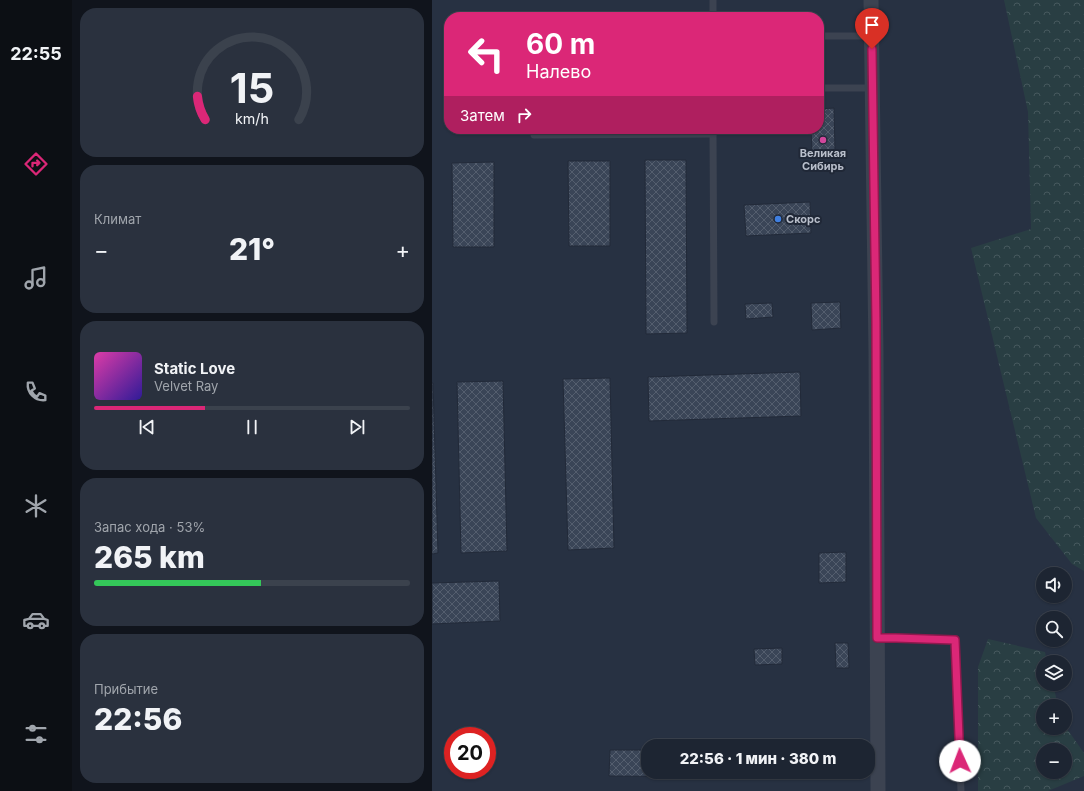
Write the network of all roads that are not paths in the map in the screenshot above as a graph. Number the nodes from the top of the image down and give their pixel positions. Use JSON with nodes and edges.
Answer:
{"nodes":[{"id":1,"x":713,"y":0,"type":"edge"},
{"id":2,"x":871,"y":0,"type":"edge"},
{"id":3,"x":713,"y":12,"type":"edge"},
{"id":4,"x":824,"y":36,"type":"edge"},
{"id":5,"x":872,"y":36,"type":"junction"},
{"id":6,"x":824,"y":88,"type":"edge"},
{"id":7,"x":873,"y":88,"type":"junction"},
{"id":8,"x":579,"y":134,"type":"edge"},
{"id":9,"x":714,"y":134,"type":"edge"},
{"id":10,"x":534,"y":135,"type":"dead end"},
{"id":11,"x":714,"y":322,"type":"dead end"},
{"id":12,"x":877,"y":638,"type":"junction"},
{"id":13,"x":878,"y":791,"type":"edge"},
{"id":14,"x":961,"y":791,"type":"edge"}],
"edges":[{"from":1,"to":3,"type":"lane"},
{"from":2,"to":5,"type":"street"},
{"from":4,"to":5,"type":"lane"},
{"from":5,"to":7,"type":"street"},
{"from":6,"to":7,"type":"lane"},
{"from":7,"to":12,"type":"street"},
{"from":8,"to":10,"type":"lane"},
{"from":9,"to":11,"type":"lane"},
{"from":12,"to":13,"type":"street"},
{"from":12,"to":14,"type":"lane"}]}
